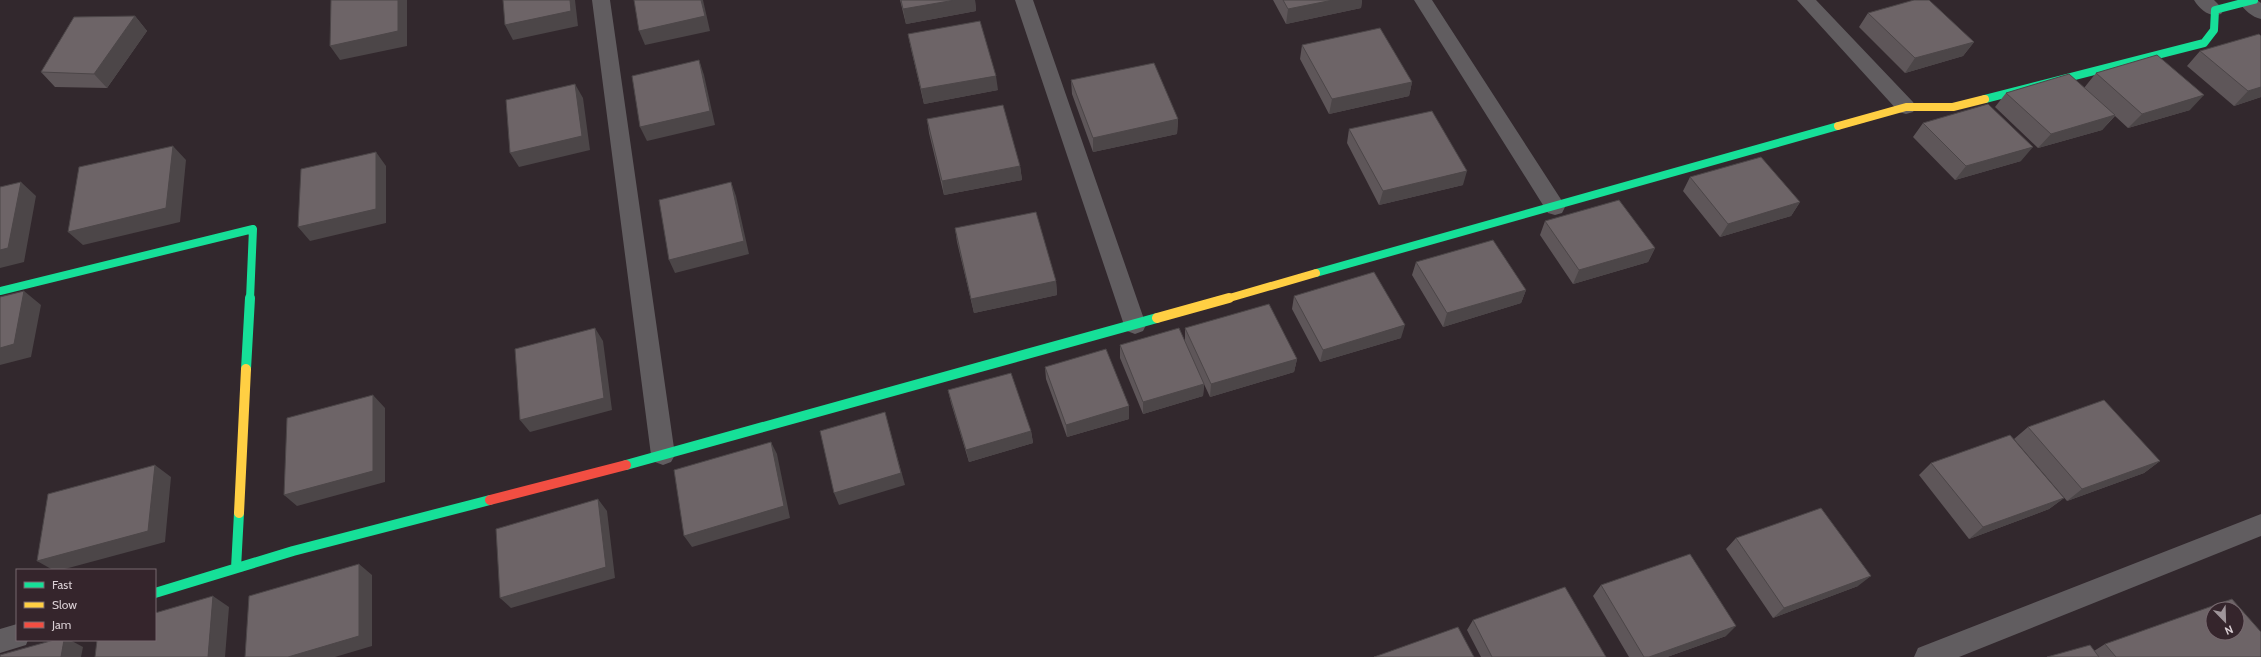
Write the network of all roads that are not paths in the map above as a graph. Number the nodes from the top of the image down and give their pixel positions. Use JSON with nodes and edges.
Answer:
{"nodes":[{"id":1,"x":601,"y":0,"type":"edge"},
{"id":2,"x":1024,"y":0,"type":"edge"},
{"id":3,"x":1423,"y":0,"type":"edge"},
{"id":4,"x":1806,"y":0,"type":"edge"},
{"id":5,"x":2209,"y":5,"type":"edge"},
{"id":6,"x":2255,"y":5,"type":"edge"},
{"id":7,"x":1906,"y":107,"type":"junction"},
{"id":8,"x":1555,"y":207,"type":"junction"},
{"id":9,"x":0,"y":291,"type":"edge"},
{"id":10,"x":1135,"y":325,"type":"junction"},
{"id":11,"x":663,"y":455,"type":"junction"},
{"id":12,"x":2261,"y":525,"type":"edge"},
{"id":13,"x":236,"y":568,"type":"junction"},
{"id":14,"x":156,"y":593,"type":"edge"},
{"id":15,"x":16,"y":636,"type":"edge"},
{"id":16,"x":0,"y":641,"type":"edge"},
{"id":17,"x":1927,"y":657,"type":"edge"}],
"edges":[{"from":1,"to":11,"type":"street"},
{"from":2,"to":10,"type":"street"},
{"from":3,"to":8,"type":"street"},
{"from":4,"to":7,"type":"street"},
{"from":5,"to":6,"type":"street"},
{"from":5,"to":7,"type":"street"},
{"from":7,"to":8,"type":"street"},
{"from":8,"to":10,"type":"street"},
{"from":9,"to":13,"type":"street"},
{"from":10,"to":11,"type":"street"},
{"from":11,"to":13,"type":"street"},
{"from":12,"to":17,"type":"street"},
{"from":13,"to":14,"type":"street"},
{"from":15,"to":16,"type":"street"}]}
